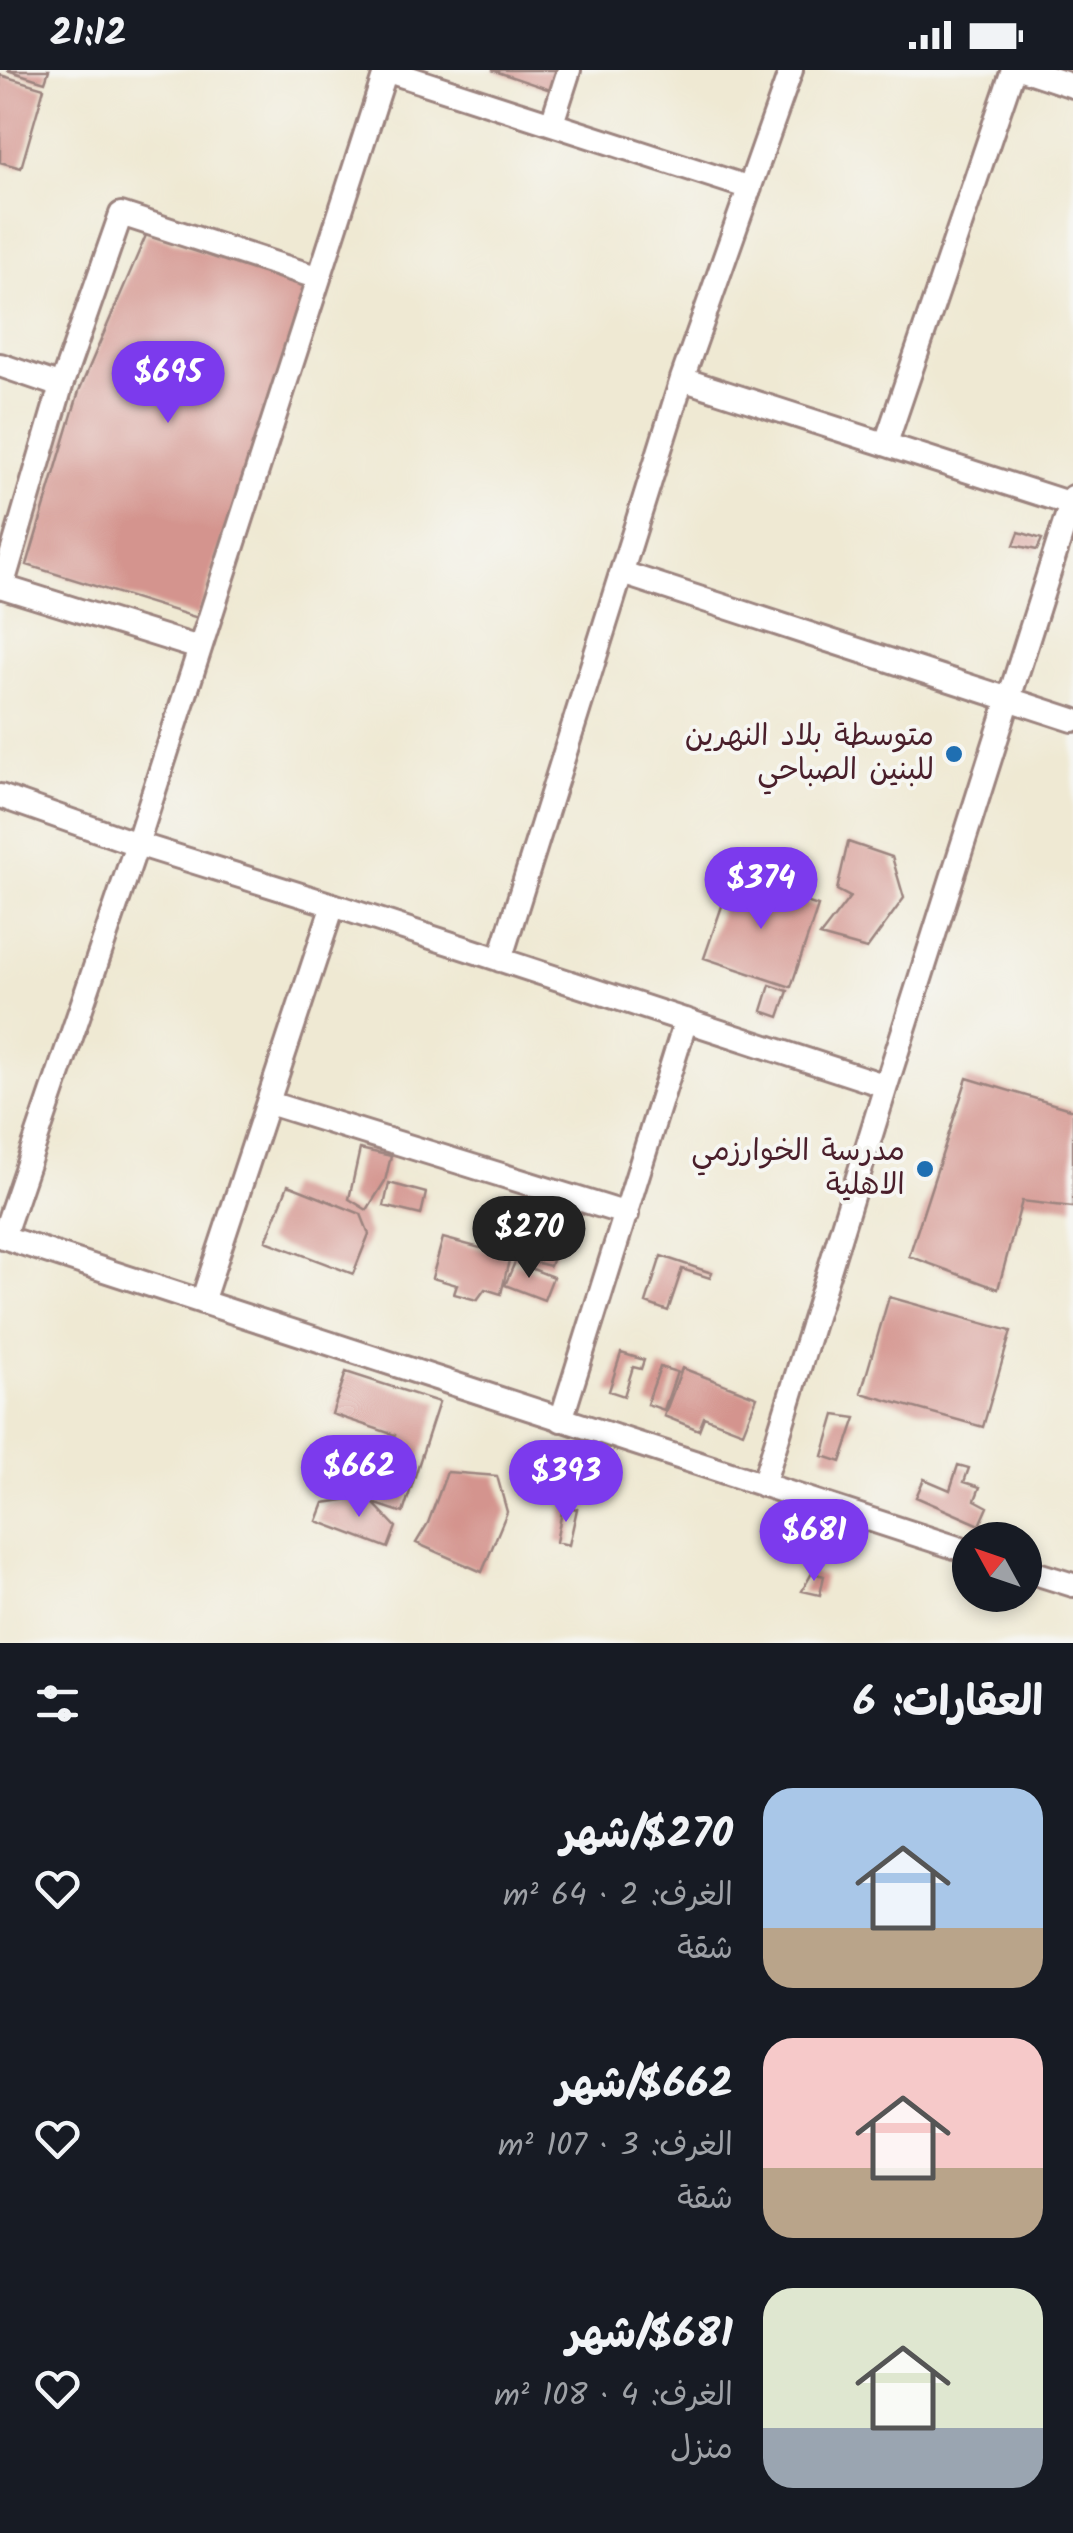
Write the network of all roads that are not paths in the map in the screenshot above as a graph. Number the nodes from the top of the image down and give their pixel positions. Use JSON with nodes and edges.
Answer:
{"nodes":[{"id":1,"x":385,"y":70,"type":"edge"},
{"id":2,"x":569,"y":70,"type":"edge"},
{"id":3,"x":791,"y":70,"type":"edge"},
{"id":4,"x":1012,"y":70,"type":"edge"},
{"id":5,"x":1026,"y":70,"type":"edge"},
{"id":6,"x":1073,"y":86,"type":"edge"},
{"id":7,"x":552,"y":124,"type":"junction"},
{"id":8,"x":750,"y":188,"type":"junction"},
{"id":9,"x":320,"y":278,"type":"junction"},
{"id":10,"x":0,"y":365,"type":"edge"},
{"id":11,"x":682,"y":380,"type":"junction"},
{"id":12,"x":62,"y":386,"type":"junction"},
{"id":13,"x":886,"y":444,"type":"junction"},
{"id":14,"x":1072,"y":501,"type":"edge"},
{"id":15,"x":622,"y":572,"type":"junction"},
{"id":16,"x":1,"y":587,"type":"edge"},
{"id":17,"x":199,"y":648,"type":"junction"},
{"id":18,"x":1010,"y":700,"type":"junction"},
{"id":19,"x":1073,"y":720,"type":"edge"},
{"id":20,"x":0,"y":796,"type":"edge"},
{"id":21,"x":137,"y":844,"type":"junction"},
{"id":22,"x":333,"y":905,"type":"junction"},
{"id":23,"x":500,"y":960,"type":"junction"},
{"id":24,"x":686,"y":1020,"type":"junction"},
{"id":25,"x":886,"y":1086,"type":"junction"},
{"id":26,"x":268,"y":1103,"type":"junction"},
{"id":27,"x":627,"y":1214,"type":"junction"},
{"id":28,"x":1,"y":1237,"type":"edge"},
{"id":29,"x":202,"y":1302,"type":"junction"},
{"id":30,"x":561,"y":1420,"type":"junction"},
{"id":31,"x":763,"y":1486,"type":"junction"},
{"id":32,"x":952,"y":1546,"type":"edge"},
{"id":33,"x":1042,"y":1575,"type":"edge"},
{"id":34,"x":1073,"y":1585,"type":"edge"}],
"edges":[{"from":1,"to":7,"type":"street"},
{"from":1,"to":9,"type":"street"},
{"from":2,"to":7,"type":"street"},
{"from":3,"to":8,"type":"street"},
{"from":4,"to":13,"type":"street"},
{"from":5,"to":6,"type":"street"},
{"from":7,"to":8,"type":"street"},
{"from":8,"to":11,"type":"street"},
{"from":9,"to":12,"type":"street"},
{"from":9,"to":17,"type":"street"},
{"from":10,"to":12,"type":"street"},
{"from":11,"to":13,"type":"street"},
{"from":11,"to":15,"type":"street"},
{"from":12,"to":16,"type":"street"},
{"from":13,"to":14,"type":"street"},
{"from":14,"to":18,"type":"street"},
{"from":15,"to":18,"type":"street"},
{"from":15,"to":23,"type":"street"},
{"from":16,"to":17,"type":"street"},
{"from":17,"to":21,"type":"street"},
{"from":18,"to":19,"type":"street"},
{"from":18,"to":25,"type":"street"},
{"from":20,"to":21,"type":"street"},
{"from":21,"to":22,"type":"street"},
{"from":21,"to":28,"type":"street"},
{"from":22,"to":23,"type":"street"},
{"from":22,"to":26,"type":"street"},
{"from":23,"to":24,"type":"street"},
{"from":24,"to":25,"type":"street"},
{"from":24,"to":27,"type":"street"},
{"from":25,"to":31,"type":"street"},
{"from":26,"to":27,"type":"street"},
{"from":26,"to":29,"type":"street"},
{"from":27,"to":30,"type":"street"},
{"from":28,"to":29,"type":"street"},
{"from":29,"to":30,"type":"street"},
{"from":30,"to":31,"type":"street"},
{"from":31,"to":32,"type":"street"},
{"from":33,"to":34,"type":"street"}]}
